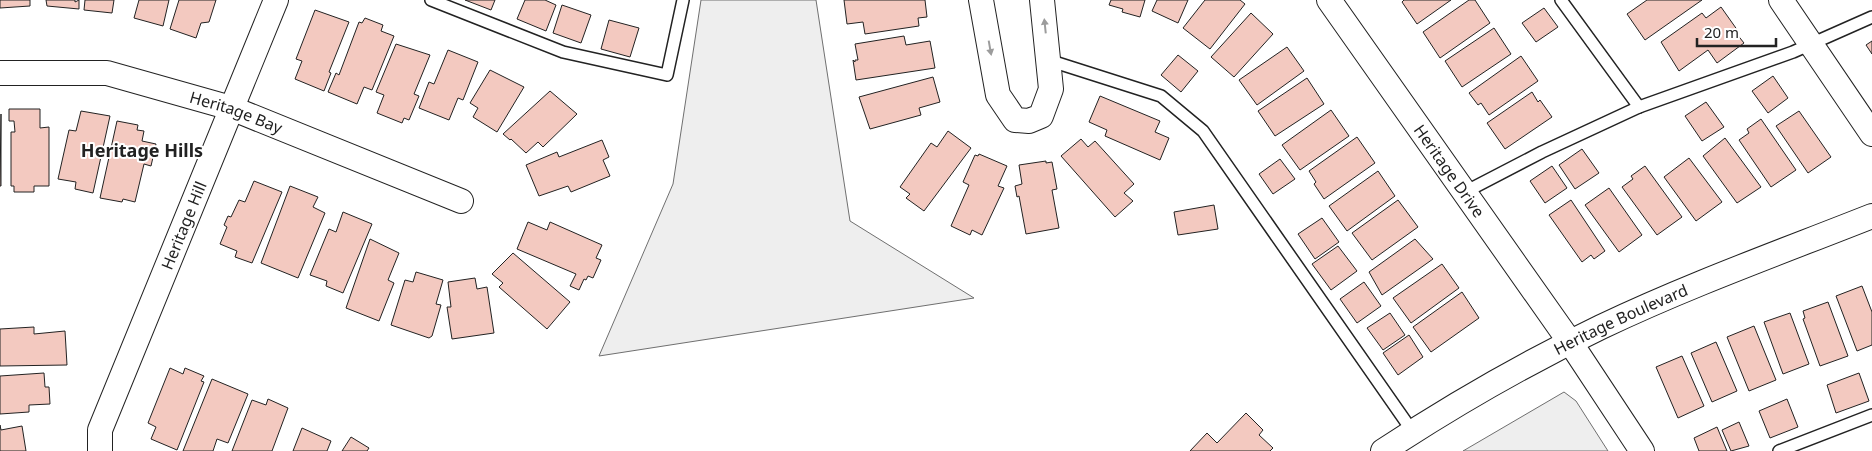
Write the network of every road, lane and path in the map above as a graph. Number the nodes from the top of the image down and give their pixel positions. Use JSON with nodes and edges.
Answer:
{"nodes":[{"id":1,"x":276,"y":0,"type":"edge"},
{"id":2,"x":431,"y":0,"type":"edge"},
{"id":3,"x":684,"y":0,"type":"edge"},
{"id":4,"x":982,"y":0,"type":"edge"},
{"id":5,"x":1042,"y":0,"type":"edge"},
{"id":6,"x":1329,"y":0,"type":"edge"},
{"id":7,"x":1561,"y":0,"type":"edge"},
{"id":8,"x":1781,"y":0,"type":"edge"},
{"id":9,"x":1872,"y":17,"type":"edge"},
{"id":10,"x":1812,"y":44,"type":"junction"},
{"id":11,"x":1048,"y":60,"type":"junction"},
{"id":12,"x":0,"y":73,"type":"edge"},
{"id":13,"x":1640,"y":107,"type":"junction"},
{"id":14,"x":231,"y":108,"type":"junction"},
{"id":15,"x":1872,"y":134,"type":"edge"},
{"id":16,"x":1465,"y":192,"type":"junction"},
{"id":17,"x":461,"y":202,"type":"dead end"},
{"id":18,"x":1872,"y":216,"type":"edge"},
{"id":19,"x":1570,"y":342,"type":"junction"},
{"id":20,"x":1872,"y":415,"type":"edge"},
{"id":21,"x":1413,"y":432,"type":"junction"},
{"id":22,"x":100,"y":451,"type":"edge"},
{"id":23,"x":1383,"y":451,"type":"edge"},
{"id":24,"x":1642,"y":451,"type":"edge"},
{"id":25,"x":1779,"y":451,"type":"edge"}],
"edges":[{"from":1,"to":14,"type":"street","name":"Heritage Hill"},
{"from":2,"to":3,"type":"lane"},
{"from":4,"to":11,"type":"street","one_way":true},
{"from":11,"to":5,"type":"street","one_way":true},
{"from":6,"to":16,"type":"street","name":"Heritage Drive"},
{"from":7,"to":13,"type":"lane"},
{"from":8,"to":10,"type":"street"},
{"from":9,"to":10,"type":"lane"},
{"from":10,"to":13,"type":"lane"},
{"from":10,"to":15,"type":"street"},
{"from":11,"to":21,"type":"lane"},
{"from":12,"to":14,"type":"street","name":"Heritage Bay"},
{"from":13,"to":16,"type":"lane"},
{"from":14,"to":17,"type":"street","name":"Heritage Bay"},
{"from":14,"to":22,"type":"street","name":"Heritage Hill"},
{"from":16,"to":19,"type":"street","name":"Heritage Drive"},
{"from":18,"to":19,"type":"street","name":"Heritage Boulevard"},
{"from":19,"to":21,"type":"street","name":"Heritage Boulevard"},
{"from":19,"to":24,"type":"street","name":"Heritage Drive"},
{"from":20,"to":25,"type":"lane"},
{"from":21,"to":23,"type":"street","name":"Heritage Boulevard"}]}
